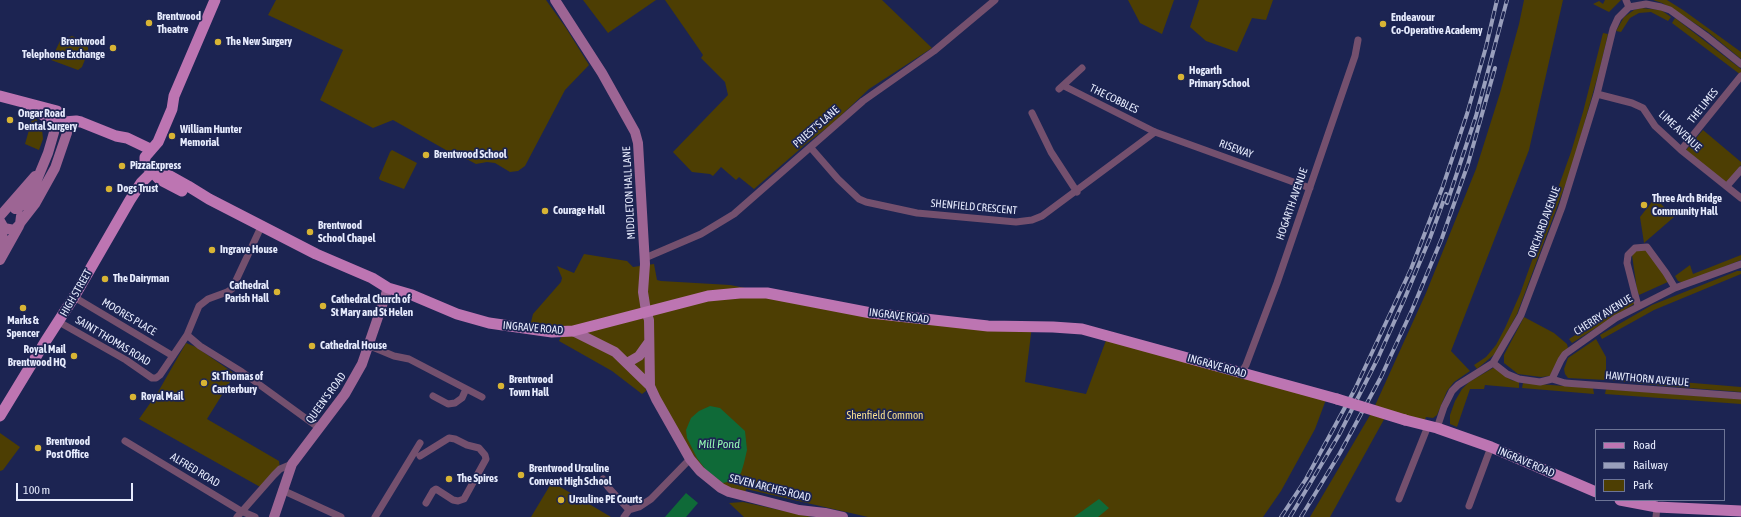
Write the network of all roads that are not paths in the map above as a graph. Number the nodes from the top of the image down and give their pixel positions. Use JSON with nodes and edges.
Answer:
{"nodes":[{"id":1,"x":215,"y":0,"type":"edge"},
{"id":2,"x":555,"y":0,"type":"edge"},
{"id":3,"x":996,"y":0,"type":"edge"},
{"id":4,"x":1626,"y":0,"type":"edge"},
{"id":5,"x":1629,"y":7,"type":"junction"},
{"id":6,"x":1358,"y":40,"type":"dead end"},
{"id":7,"x":1741,"y":64,"type":"edge"},
{"id":8,"x":1082,"y":68,"type":"dead end"},
{"id":9,"x":1741,"y":76,"type":"edge"},
{"id":10,"x":1597,"y":94,"type":"junction"},
{"id":11,"x":0,"y":96,"type":"edge"},
{"id":12,"x":174,"y":96,"type":"junction"},
{"id":13,"x":1032,"y":113,"type":"dead end"},
{"id":14,"x":64,"y":122,"type":"junction"},
{"id":15,"x":1155,"y":132,"type":"junction"},
{"id":16,"x":146,"y":146,"type":"junction"},
{"id":17,"x":811,"y":148,"type":"junction"},
{"id":18,"x":1681,"y":150,"type":"junction"},
{"id":19,"x":1741,"y":170,"type":"edge"},
{"id":20,"x":152,"y":172,"type":"junction"},
{"id":21,"x":1727,"y":186,"type":"junction"},
{"id":22,"x":1310,"y":188,"type":"junction"},
{"id":23,"x":1077,"y":192,"type":"junction"},
{"id":24,"x":1741,"y":198,"type":"edge"},
{"id":25,"x":5,"y":217,"type":"edge"},
{"id":26,"x":20,"y":224,"type":"junction"},
{"id":27,"x":262,"y":226,"type":"junction"},
{"id":28,"x":0,"y":256,"type":"edge"},
{"id":29,"x":645,"y":258,"type":"junction"},
{"id":30,"x":0,"y":260,"type":"edge"},
{"id":31,"x":1741,"y":264,"type":"edge"},
{"id":32,"x":388,"y":288,"type":"junction"},
{"id":33,"x":1675,"y":288,"type":"junction"},
{"id":34,"x":74,"y":297,"type":"junction"},
{"id":35,"x":1638,"y":306,"type":"junction"},
{"id":36,"x":646,"y":311,"type":"junction"},
{"id":37,"x":59,"y":322,"type":"junction"},
{"id":38,"x":573,"y":331,"type":"junction"},
{"id":39,"x":187,"y":335,"type":"junction"},
{"id":40,"x":649,"y":342,"type":"junction"},
{"id":41,"x":370,"y":346,"type":"junction"},
{"id":42,"x":173,"y":356,"type":"junction"},
{"id":43,"x":1493,"y":362,"type":"junction"},
{"id":44,"x":627,"y":363,"type":"junction"},
{"id":45,"x":1241,"y":373,"type":"junction"},
{"id":46,"x":1552,"y":379,"type":"junction"},
{"id":47,"x":650,"y":386,"type":"junction"},
{"id":48,"x":466,"y":389,"type":"junction"},
{"id":49,"x":433,"y":396,"type":"dead end"},
{"id":50,"x":1741,"y":396,"type":"edge"},
{"id":51,"x":482,"y":397,"type":"dead end"},
{"id":52,"x":0,"y":416,"type":"edge"},
{"id":53,"x":1432,"y":427,"type":"junction"},
{"id":54,"x":319,"y":428,"type":"junction"},
{"id":55,"x":124,"y":441,"type":"dead end"},
{"id":56,"x":420,"y":443,"type":"dead end"},
{"id":57,"x":1491,"y":447,"type":"junction"},
{"id":58,"x":419,"y":456,"type":"junction"},
{"id":59,"x":690,"y":459,"type":"junction"},
{"id":60,"x":292,"y":464,"type":"junction"},
{"id":61,"x":603,"y":479,"type":"dead end"},
{"id":62,"x":282,"y":490,"type":"junction"},
{"id":63,"x":1595,"y":492,"type":"edge"},
{"id":64,"x":1399,"y":499,"type":"dead end"},
{"id":65,"x":1623,"y":501,"type":"edge"},
{"id":66,"x":426,"y":503,"type":"dead end"},
{"id":67,"x":1469,"y":506,"type":"dead end"},
{"id":68,"x":629,"y":510,"type":"junction"},
{"id":69,"x":1741,"y":511,"type":"edge"},
{"id":70,"x":1657,"y":512,"type":"edge"},
{"id":71,"x":239,"y":514,"type":"edge"},
{"id":72,"x":255,"y":517,"type":"edge"},
{"id":73,"x":274,"y":517,"type":"edge"},
{"id":74,"x":341,"y":517,"type":"edge"},
{"id":75,"x":375,"y":517,"type":"edge"},
{"id":76,"x":624,"y":517,"type":"edge"},
{"id":77,"x":843,"y":517,"type":"edge"}],
"edges":[{"from":1,"to":12,"type":"main road"},
{"from":2,"to":29,"type":"street","name":"MIDDLETON HALL LANE"},
{"from":3,"to":17,"type":"street","name":"PRIEST'S LANE"},
{"from":4,"to":5,"type":"street"},
{"from":5,"to":7,"type":"street"},
{"from":5,"to":10,"type":"street","name":"ORCHARD AVENUE"},
{"from":6,"to":22,"type":"street","name":"HOGARTH AVENUE"},
{"from":8,"to":15,"type":"street","name":"THE COBBLES"},
{"from":9,"to":18,"type":"street","name":"THE LIMES"},
{"from":10,"to":18,"type":"street","name":"LIME AVENUE"},
{"from":10,"to":43,"type":"street","name":"ORCHARD AVENUE"},
{"from":11,"to":14,"type":"main road"},
{"from":12,"to":16,"type":"main road"},
{"from":12,"to":16,"type":"main road"},
{"from":13,"to":23,"type":"street"},
{"from":14,"to":16,"type":"main road"},
{"from":14,"to":25,"type":"street"},
{"from":14,"to":26,"type":"street"},
{"from":15,"to":22,"type":"street","name":"RISEWAY"},
{"from":15,"to":23,"type":"street","name":"SHENFIELD CRESCENT"},
{"from":16,"to":20,"type":"main road"},
{"from":17,"to":23,"type":"street","name":"SHENFIELD CRESCENT"},
{"from":17,"to":29,"type":"street","name":"PRIEST'S LANE"},
{"from":18,"to":21,"type":"street","name":"LIME AVENUE"},
{"from":19,"to":21,"type":"street"},
{"from":20,"to":27,"type":"main road","name":"INGRAVE ROAD"},
{"from":20,"to":34,"type":"main road","name":"HIGH STREET"},
{"from":21,"to":24,"type":"street","name":"LIME AVENUE"},
{"from":22,"to":45,"type":"street","name":"HOGARTH AVENUE"},
{"from":25,"to":26,"type":"street"},
{"from":25,"to":26,"type":"street"},
{"from":25,"to":28,"type":"street"},
{"from":26,"to":30,"type":"street"},
{"from":27,"to":32,"type":"main road","name":"INGRAVE ROAD"},
{"from":27,"to":39,"type":"street","name":"SAINT THOMAS ROAD"},
{"from":29,"to":36,"type":"street","name":"MIDDLETON HALL LANE"},
{"from":31,"to":33,"type":"street","name":"CHERRY AVENUE"},
{"from":32,"to":38,"type":"main road","name":"INGRAVE ROAD"},
{"from":32,"to":41,"type":"street","name":"QUEEN'S ROAD"},
{"from":33,"to":35,"type":"street","name":"CHERRY AVENUE"},
{"from":33,"to":35,"type":"street"},
{"from":34,"to":37,"type":"main road","name":"HIGH STREET"},
{"from":34,"to":42,"type":"street","name":"MOORES PLACE"},
{"from":35,"to":46,"type":"street","name":"CHERRY AVENUE"},
{"from":36,"to":38,"type":"main road","name":"INGRAVE ROAD"},
{"from":36,"to":40,"type":"street","name":"SEVEN ARCHES ROAD"},
{"from":36,"to":45,"type":"main road","name":"INGRAVE ROAD"},
{"from":37,"to":42,"type":"street","name":"SAINT THOMAS ROAD"},
{"from":37,"to":52,"type":"main road","name":"HIGH STREET"},
{"from":38,"to":44,"type":"street","name":"SEVEN ARCHES ROAD"},
{"from":39,"to":42,"type":"street","name":"SAINT THOMAS ROAD"},
{"from":39,"to":54,"type":"street"},
{"from":40,"to":44,"type":"street"},
{"from":40,"to":47,"type":"street","name":"SEVEN ARCHES ROAD"},
{"from":41,"to":48,"type":"street"},
{"from":41,"to":54,"type":"street","name":"QUEEN'S ROAD"},
{"from":43,"to":46,"type":"street"},
{"from":43,"to":53,"type":"street","name":"ORCHARD AVENUE"},
{"from":44,"to":47,"type":"street","name":"SEVEN ARCHES ROAD"},
{"from":45,"to":53,"type":"main road","name":"INGRAVE ROAD","bridge":true},
{"from":46,"to":50,"type":"street","name":"HAWTHORN AVENUE"},
{"from":47,"to":59,"type":"street","name":"SEVEN ARCHES ROAD"},
{"from":48,"to":49,"type":"street"},
{"from":48,"to":51,"type":"street"},
{"from":53,"to":57,"type":"main road","name":"INGRAVE ROAD"},
{"from":53,"to":64,"type":"street","name":"ORCHARD AVENUE"},
{"from":54,"to":60,"type":"street","name":"QUEEN'S ROAD"},
{"from":55,"to":71,"type":"street","name":"ALFRED ROAD"},
{"from":56,"to":58,"type":"street"},
{"from":57,"to":63,"type":"main road","name":"INGRAVE ROAD"},
{"from":57,"to":67,"type":"street"},
{"from":58,"to":66,"type":"street"},
{"from":58,"to":75,"type":"street"},
{"from":59,"to":68,"type":"street"},
{"from":59,"to":77,"type":"street","name":"SEVEN ARCHES ROAD"},
{"from":60,"to":62,"type":"street","name":"QUEEN'S ROAD"},
{"from":60,"to":71,"type":"street"},
{"from":61,"to":68,"type":"street"},
{"from":62,"to":73,"type":"street","name":"QUEEN'S ROAD"},
{"from":62,"to":74,"type":"street"},
{"from":65,"to":70,"type":"main road"},
{"from":68,"to":76,"type":"street"},
{"from":69,"to":70,"type":"main road"},
{"from":71,"to":72,"type":"street","name":"ALFRED ROAD"}]}
